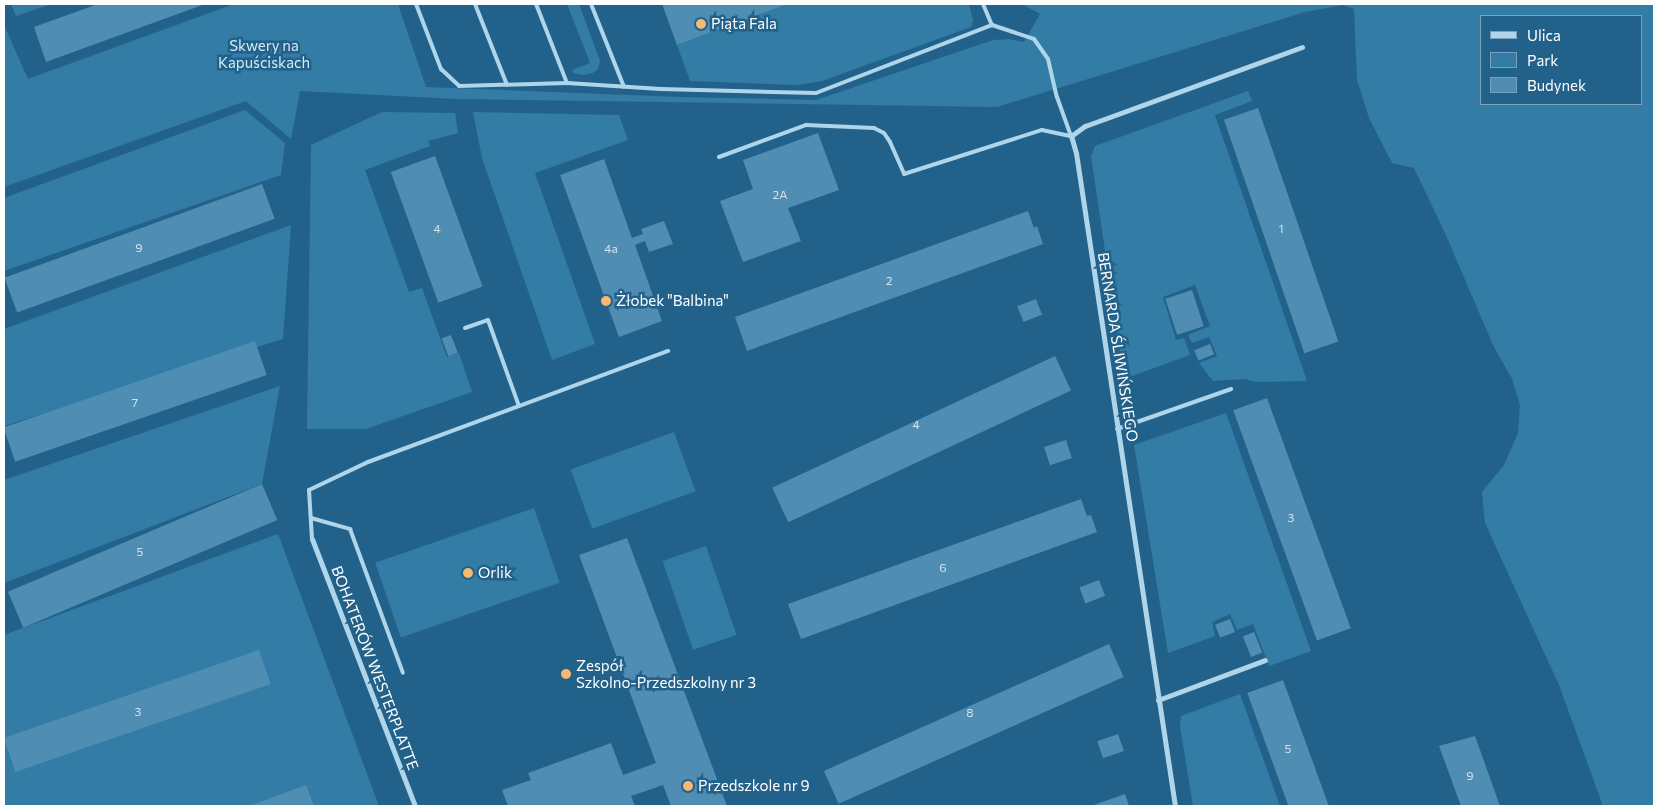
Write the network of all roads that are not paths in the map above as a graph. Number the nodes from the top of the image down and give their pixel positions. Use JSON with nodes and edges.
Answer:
{"nodes":[{"id":1,"x":416,"y":4,"type":"edge"},
{"id":2,"x":475,"y":4,"type":"edge"},
{"id":3,"x":536,"y":4,"type":"edge"},
{"id":4,"x":591,"y":4,"type":"edge"},
{"id":5,"x":983,"y":4,"type":"edge"},
{"id":6,"x":992,"y":25,"type":"junction"},
{"id":7,"x":1302,"y":47,"type":"dead end"},
{"id":8,"x":567,"y":83,"type":"junction"},
{"id":9,"x":507,"y":85,"type":"junction"},
{"id":10,"x":624,"y":87,"type":"junction"},
{"id":11,"x":1071,"y":136,"type":"junction"},
{"id":12,"x":720,"y":157,"type":"dead end"},
{"id":13,"x":465,"y":328,"type":"dead end"},
{"id":14,"x":668,"y":351,"type":"dead end"},
{"id":15,"x":1231,"y":389,"type":"dead end"},
{"id":16,"x":519,"y":406,"type":"junction"},
{"id":17,"x":1117,"y":429,"type":"junction"},
{"id":18,"x":310,"y":518,"type":"junction"},
{"id":19,"x":312,"y":539,"type":"joint"},
{"id":20,"x":1265,"y":660,"type":"dead end"},
{"id":21,"x":404,"y":673,"type":"dead end"},
{"id":22,"x":1158,"y":700,"type":"junction"},
{"id":23,"x":415,"y":806,"type":"edge"},
{"id":24,"x":1175,"y":806,"type":"edge"}],
"edges":[{"from":1,"to":9,"type":"lane"},
{"from":2,"to":9,"type":"lane"},
{"from":3,"to":8,"type":"lane"},
{"from":4,"to":10,"type":"lane"},
{"from":5,"to":6,"type":"lane"},
{"from":6,"to":10,"type":"lane"},
{"from":6,"to":11,"type":"lane"},
{"from":7,"to":11,"type":"street"},
{"from":8,"to":9,"type":"lane"},
{"from":8,"to":10,"type":"lane"},
{"from":11,"to":12,"type":"lane"},
{"from":11,"to":17,"type":"street","name":"BERNARDA ŚLIWIŃSKIEGO"},
{"from":13,"to":16,"type":"lane"},
{"from":14,"to":16,"type":"lane"},
{"from":15,"to":17,"type":"lane"},
{"from":16,"to":18,"type":"lane"},
{"from":17,"to":22,"type":"street","name":"BERNARDA ŚLIWIŃSKIEGO"},
{"from":18,"to":19,"type":"lane"},
{"from":18,"to":21,"type":"lane"},
{"from":19,"to":23,"type":"street","name":"BOHATERÓW WESTERPLATTE"},
{"from":20,"to":22,"type":"street"},
{"from":22,"to":24,"type":"street","name":"BERNARDA ŚLIWIŃSKIEGO"}]}
